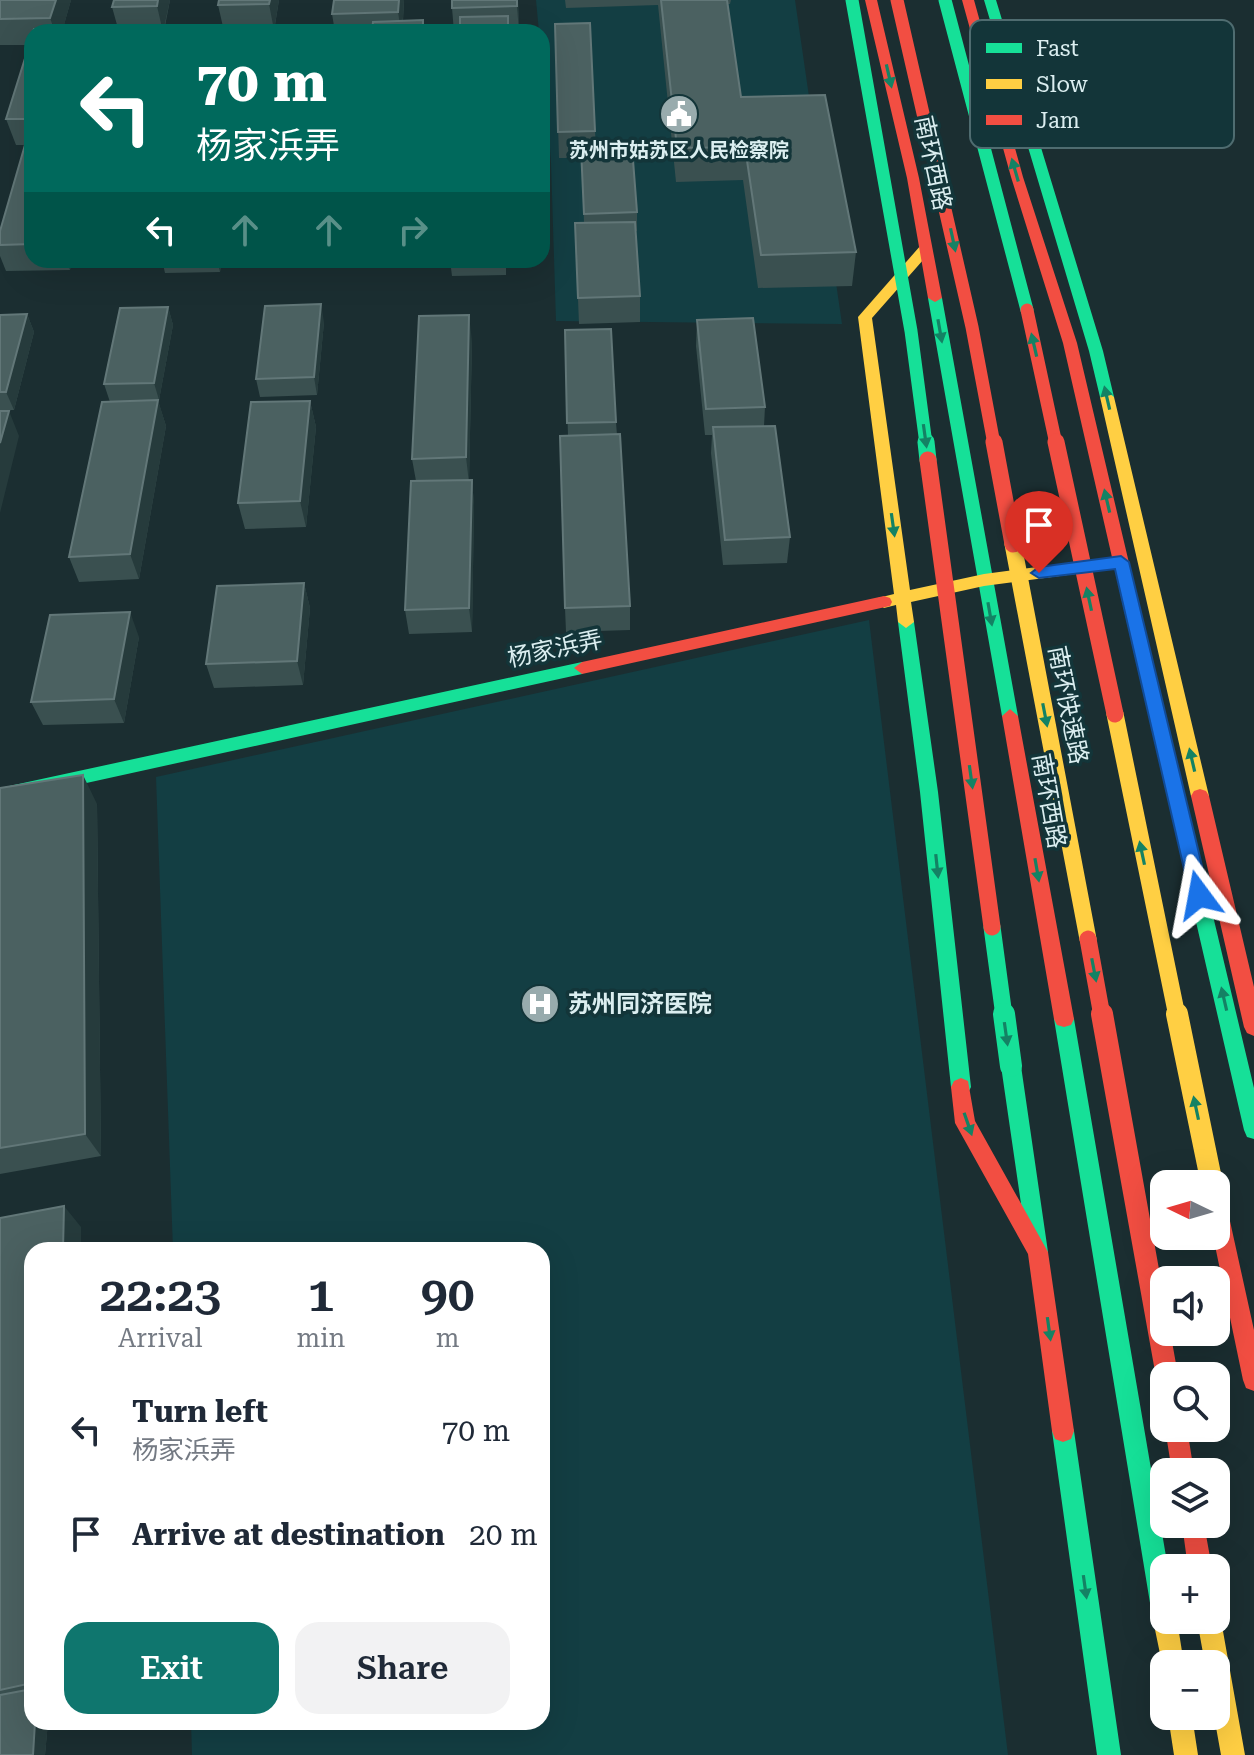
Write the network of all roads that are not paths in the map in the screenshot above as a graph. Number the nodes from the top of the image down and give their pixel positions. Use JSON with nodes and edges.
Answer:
{"nodes":[{"id":1,"x":852,"y":0,"type":"edge"},
{"id":2,"x":871,"y":0,"type":"edge"},
{"id":3,"x":897,"y":0,"type":"edge"},
{"id":4,"x":945,"y":0,"type":"edge"},
{"id":5,"x":968,"y":0,"type":"edge"},
{"id":6,"x":990,"y":0,"type":"edge"},
{"id":7,"x":974,"y":20,"type":"edge"},
{"id":8,"x":996,"y":20,"type":"edge"},
{"id":9,"x":970,"y":91,"type":"edge"},
{"id":10,"x":986,"y":148,"type":"edge"},
{"id":11,"x":1009,"y":148,"type":"edge"},
{"id":12,"x":1035,"y":148,"type":"edge"},
{"id":13,"x":926,"y":248,"type":"junction"},
{"id":14,"x":1121,"y":562,"type":"junction"},
{"id":15,"x":984,"y":580,"type":"junction"},
{"id":16,"x":902,"y":598,"type":"junction"},
{"id":17,"x":0,"y":795,"type":"edge"},
{"id":18,"x":1254,"y":1027,"type":"edge"},
{"id":19,"x":1254,"y":1130,"type":"edge"},
{"id":20,"x":1209,"y":1170,"type":"edge"},
{"id":21,"x":1226,"y":1250,"type":"edge"},
{"id":22,"x":1038,"y":1252,"type":"junction"},
{"id":23,"x":1165,"y":1362,"type":"edge"},
{"id":24,"x":1254,"y":1380,"type":"edge"},
{"id":25,"x":1154,"y":1554,"type":"edge"},
{"id":26,"x":1211,"y":1634,"type":"edge"},
{"id":27,"x":1182,"y":1730,"type":"edge"},
{"id":28,"x":1183,"y":1735,"type":"junction"},
{"id":29,"x":1109,"y":1755,"type":"edge"},
{"id":30,"x":1186,"y":1755,"type":"edge"},
{"id":31,"x":1200,"y":1755,"type":"edge"},
{"id":32,"x":1233,"y":1755,"type":"edge"}],
"edges":[{"from":1,"to":22,"type":"main road","one_way":true,"bridge":true},
{"from":2,"to":13,"type":"main road","name":"南环西路","one_way":true},
{"from":3,"to":23,"type":"main road","name":"南环快速路","one_way":true,"bridge":true},
{"from":9,"to":4,"type":"main road","name":"南环快速路","one_way":true,"bridge":true},
{"from":7,"to":5,"type":"main road","one_way":true},
{"from":8,"to":6,"type":"main road","one_way":true},
{"from":20,"to":10,"type":"main road","name":"南环快速路","one_way":true,"bridge":true},
{"from":14,"to":11,"type":"main road","one_way":true},
{"from":18,"to":12,"type":"main road","one_way":true},
{"from":13,"to":15,"type":"main road","name":"南环西路","one_way":true},
{"from":13,"to":16,"type":"main road","one_way":true},
{"from":14,"to":15,"type":"main road","name":"杨家浜弄"},
{"from":19,"to":14,"type":"main road","one_way":true},
{"from":15,"to":16,"type":"main road","name":"杨家浜弄"},
{"from":15,"to":25,"type":"main road","name":"南环西路","one_way":true},
{"from":16,"to":17,"type":"main road","name":"杨家浜弄"},
{"from":16,"to":22,"type":"main road","one_way":true},
{"from":21,"to":24,"type":"main road"},
{"from":22,"to":29,"type":"main road","one_way":true},
{"from":26,"to":32,"type":"main road"},
{"from":27,"to":28,"type":"main road"},
{"from":28,"to":30,"type":"main road"},
{"from":28,"to":31,"type":"main road"}]}
